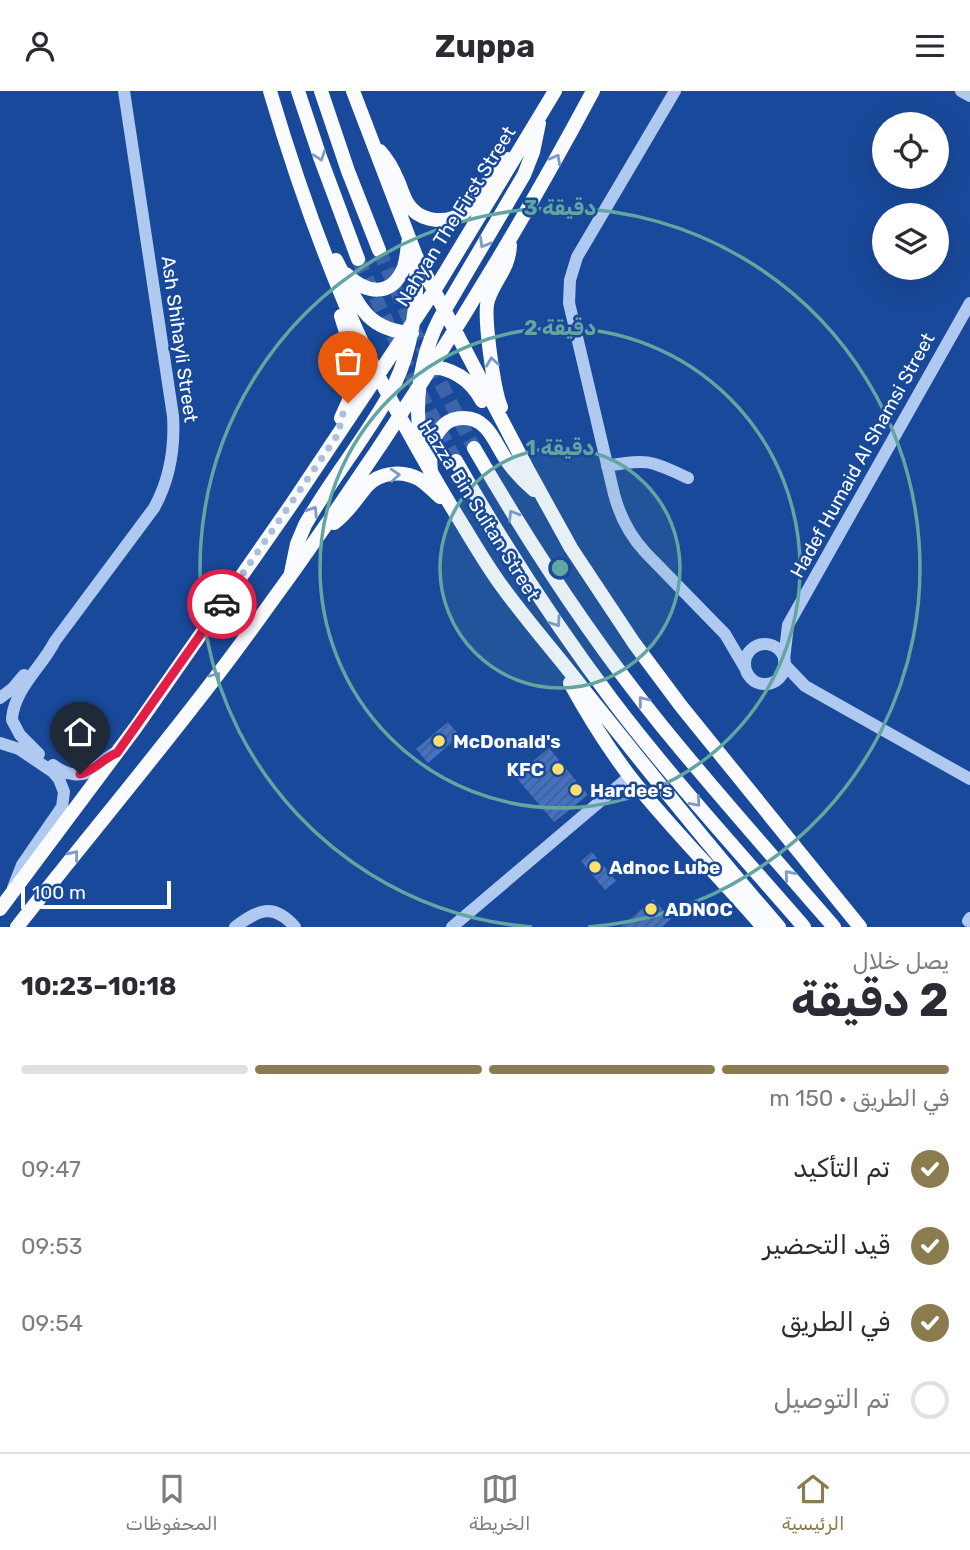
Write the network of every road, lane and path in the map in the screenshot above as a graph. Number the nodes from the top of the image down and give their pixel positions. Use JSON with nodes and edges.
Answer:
{"nodes":[{"id":1,"x":124,"y":91,"type":"edge"},
{"id":2,"x":270,"y":91,"type":"edge"},
{"id":3,"x":298,"y":91,"type":"edge"},
{"id":4,"x":321,"y":91,"type":"edge"},
{"id":5,"x":353,"y":91,"type":"edge"},
{"id":6,"x":555,"y":91,"type":"edge"},
{"id":7,"x":593,"y":91,"type":"edge"},
{"id":8,"x":675,"y":91,"type":"edge"},
{"id":9,"x":961,"y":91,"type":"edge"},
{"id":10,"x":970,"y":96,"type":"edge"},
{"id":11,"x":540,"y":115,"type":"junction"},
{"id":12,"x":370,"y":139,"type":"junction"},
{"id":13,"x":519,"y":151,"type":"junction"},
{"id":14,"x":317,"y":230,"type":"junction"},
{"id":15,"x":409,"y":238,"type":"junction"},
{"id":16,"x":510,"y":240,"type":"junction"},
{"id":17,"x":379,"y":250,"type":"tunnel mouth"},
{"id":18,"x":416,"y":256,"type":"junction"},
{"id":19,"x":358,"y":259,"type":"tunnel mouth"},
{"id":20,"x":329,"y":263,"type":"junction"},
{"id":21,"x":342,"y":271,"type":"junction"},
{"id":22,"x":434,"y":291,"type":"junction"},
{"id":23,"x":970,"y":303,"type":"edge"},
{"id":24,"x":444,"y":311,"type":"junction"},
{"id":25,"x":456,"y":326,"type":"junction"},
{"id":26,"x":410,"y":330,"type":"junction"},
{"id":27,"x":434,"y":332,"type":"junction"},
{"id":28,"x":428,"y":366,"type":"junction"},
{"id":29,"x":400,"y":369,"type":"junction"},
{"id":30,"x":376,"y":380,"type":"junction"},
{"id":31,"x":419,"y":388,"type":"junction"},
{"id":32,"x":389,"y":396,"type":"junction"},
{"id":33,"x":400,"y":416,"type":"junction"},
{"id":34,"x":339,"y":433,"type":"junction"},
{"id":35,"x":474,"y":448,"type":"tunnel mouth"},
{"id":36,"x":456,"y":461,"type":"tunnel mouth"},
{"id":37,"x":427,"y":466,"type":"junction"},
{"id":38,"x":607,"y":466,"type":"junction"},
{"id":39,"x":529,"y":472,"type":"junction"},
{"id":40,"x":688,"y":478,"type":"dead end"},
{"id":41,"x":541,"y":495,"type":"junction"},
{"id":42,"x":452,"y":506,"type":"junction"},
{"id":43,"x":324,"y":529,"type":"junction"},
{"id":44,"x":291,"y":575,"type":"junction"},
{"id":45,"x":788,"y":625,"type":"junction"},
{"id":46,"x":725,"y":634,"type":"junction"},
{"id":47,"x":55,"y":641,"type":"junction"},
{"id":48,"x":760,"y":645,"type":"junction"},
{"id":49,"x":552,"y":651,"type":"junction"},
{"id":50,"x":784,"y":662,"type":"junction"},
{"id":51,"x":745,"y":669,"type":"junction"},
{"id":52,"x":771,"y":683,"type":"junction"},
{"id":53,"x":805,"y":686,"type":"junction"},
{"id":54,"x":0,"y":698,"type":"edge"},
{"id":55,"x":0,"y":705,"type":"edge"},
{"id":56,"x":12,"y":719,"type":"junction"},
{"id":57,"x":0,"y":741,"type":"edge"},
{"id":58,"x":117,"y":753,"type":"junction"},
{"id":59,"x":630,"y":776,"type":"junction"},
{"id":60,"x":970,"y":779,"type":"edge"},
{"id":61,"x":11,"y":895,"type":"junction"},
{"id":62,"x":0,"y":909,"type":"edge"},
{"id":63,"x":17,"y":927,"type":"edge"},
{"id":64,"x":235,"y":927,"type":"edge"},
{"id":65,"x":295,"y":927,"type":"edge"},
{"id":66,"x":452,"y":927,"type":"edge"},
{"id":67,"x":763,"y":927,"type":"edge"},
{"id":68,"x":779,"y":927,"type":"edge"},
{"id":69,"x":804,"y":927,"type":"edge"},
{"id":70,"x":834,"y":927,"type":"edge"},
{"id":71,"x":860,"y":927,"type":"edge"}],
"edges":[{"from":1,"to":47,"type":"street","name":"Ash Shihayli Street"},
{"from":2,"to":14,"type":"main road","name":"Hazza Bin Sultan Street"},
{"from":3,"to":19,"type":"main road","one_way":true},
{"from":4,"to":17,"type":"main road"},
{"from":5,"to":12,"type":"main road"},
{"from":6,"to":11,"type":"main road","name":"Nahyan The First Street"},
{"from":16,"to":7,"type":"main road","one_way":true},
{"from":8,"to":38,"type":"street"},
{"from":9,"to":10,"type":"street"},
{"from":11,"to":13,"type":"main road","name":"Nahyan The First Street"},
{"from":11,"to":24,"type":"main road","one_way":true},
{"from":12,"to":13,"type":"main road"},
{"from":12,"to":15,"type":"main road"},
{"from":13,"to":22,"type":"main road","name":"Nahyan The First Street"},
{"from":14,"to":20,"type":"main road","name":"Hazza Bin Sultan Street"},
{"from":14,"to":21,"type":"main road"},
{"from":15,"to":18,"type":"main road"},
{"from":15,"to":21,"type":"main road"},
{"from":16,"to":25,"type":"main road"},
{"from":39,"to":16,"type":"main road","one_way":true},
{"from":18,"to":22,"type":"main road"},
{"from":18,"to":26,"type":"main road"},
{"from":20,"to":30,"type":"main road","name":"Hazza Bin Sultan Street"},
{"from":20,"to":34,"type":"main road"},
{"from":21,"to":26,"type":"main road"},
{"from":22,"to":24,"type":"main road"},
{"from":22,"to":26,"type":"main road","name":"Nahyan The First Street"},
{"from":23,"to":45,"type":"street","name":"Hadef Humaid Al Shamsi Street"},
{"from":24,"to":25,"type":"main road"},
{"from":24,"to":27,"type":"main road"},
{"from":25,"to":27,"type":"main road"},
{"from":25,"to":28,"type":"main road"},
{"from":25,"to":39,"type":"main road"},
{"from":26,"to":27,"type":"main road"},
{"from":26,"to":29,"type":"main road"},
{"from":26,"to":30,"type":"main road","name":"Nahyan The First Street"},
{"from":27,"to":28,"type":"main road"},
{"from":28,"to":29,"type":"main road"},
{"from":28,"to":31,"type":"main road"},
{"from":28,"to":39,"type":"main road"},
{"from":29,"to":30,"type":"main road"},
{"from":29,"to":32,"type":"main road"},
{"from":30,"to":32,"type":"main road","name":"Hazza Bin Sultan Street"},
{"from":30,"to":34,"type":"main road","name":"Nahyan The First Street"},
{"from":31,"to":33,"type":"main road"},
{"from":31,"to":37,"type":"main road"},
{"from":32,"to":33,"type":"main road","name":"Hazza Bin Sultan Street"},
{"from":44,"to":32,"type":"main road","one_way":true},
{"from":33,"to":37,"type":"main road","name":"Hazza Bin Sultan Street"},
{"from":33,"to":43,"type":"main road"},
{"from":34,"to":58,"type":"main road","name":"Nahyan The First Street"},
{"from":70,"to":35,"type":"main road","name":"Hazza Bin Sultan Street","one_way":true},
{"from":36,"to":69,"type":"main road","name":"Hazza Bin Sultan Street","one_way":true},
{"from":37,"to":41,"type":"main road"},
{"from":37,"to":42,"type":"main road","name":"Hazza Bin Sultan Street"},
{"from":38,"to":40,"type":"street"},
{"from":38,"to":46,"type":"street"},
{"from":39,"to":41,"type":"main road"},
{"from":41,"to":71,"type":"main road"},
{"from":43,"to":42,"type":"main road","one_way":true},
{"from":42,"to":49,"type":"main road","name":"Hazza Bin Sultan Street"},
{"from":43,"to":44,"type":"main road"},
{"from":63,"to":44,"type":"main road","one_way":true},
{"from":45,"to":48,"type":"street","name":"Hadef Humaid Al Shamsi Street"},
{"from":45,"to":50,"type":"street","name":"Hadef Humaid Al Shamsi Street"},
{"from":46,"to":48,"type":"street"},
{"from":46,"to":51,"type":"street"},
{"from":47,"to":54,"type":"street","name":"Ash Shihayli Street"},
{"from":47,"to":56,"type":"street","name":"Ash Shihayli Street"},
{"from":48,"to":50,"type":"street"},
{"from":48,"to":51,"type":"street"},
{"from":49,"to":59,"type":"main road"},
{"from":49,"to":68,"type":"main road","name":"Hazza Bin Sultan Street"},
{"from":50,"to":52,"type":"street"},
{"from":50,"to":53,"type":"street"},
{"from":51,"to":52,"type":"street"},
{"from":52,"to":53,"type":"street"},
{"from":53,"to":60,"type":"street"},
{"from":55,"to":56,"type":"street"},
{"from":56,"to":57,"type":"street","name":"Ash Shihayli Street"},
{"from":56,"to":58,"type":"street"},
{"from":57,"to":61,"type":"street"},
{"from":58,"to":61,"type":"main road","name":"Nahyan The First Street"},
{"from":59,"to":66,"type":"street"},
{"from":59,"to":67,"type":"main road"},
{"from":61,"to":62,"type":"main road","name":"Nahyan The First Street"},
{"from":64,"to":65,"type":"street"}]}
